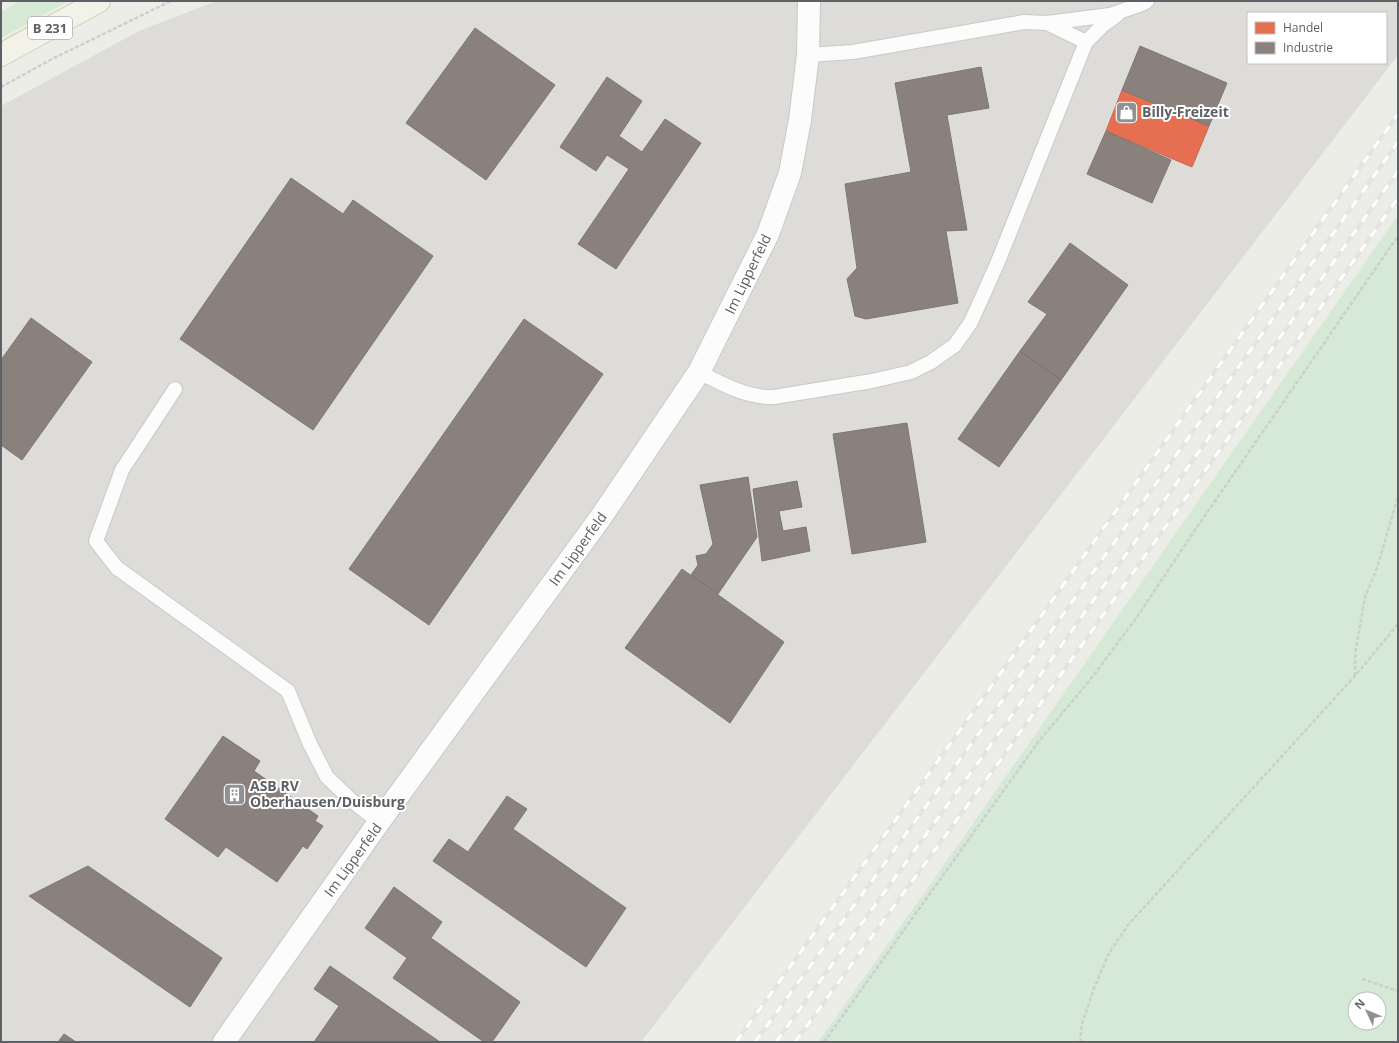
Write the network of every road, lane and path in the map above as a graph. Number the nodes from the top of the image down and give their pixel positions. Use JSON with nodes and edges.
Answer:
{"nodes":[{"id":1,"x":99,"y":1,"type":"edge"},
{"id":2,"x":170,"y":1,"type":"edge"},
{"id":3,"x":810,"y":1,"type":"edge"},
{"id":4,"x":1147,"y":1,"type":"edge"},
{"id":5,"x":1124,"y":10,"type":"junction"},
{"id":6,"x":1047,"y":23,"type":"junction"},
{"id":7,"x":1086,"y":42,"type":"junction"},
{"id":8,"x":1,"y":55,"type":"edge"},
{"id":9,"x":808,"y":55,"type":"junction"},
{"id":10,"x":1,"y":86,"type":"edge"},
{"id":11,"x":1398,"y":236,"type":"edge"},
{"id":12,"x":699,"y":372,"type":"junction"},
{"id":13,"x":175,"y":389,"type":"dead end"},
{"id":14,"x":1398,"y":496,"type":"edge"},
{"id":15,"x":1398,"y":624,"type":"edge"},
{"id":16,"x":1355,"y":676,"type":"junction"},
{"id":17,"x":380,"y":822,"type":"junction"},
{"id":18,"x":1362,"y":979,"type":"dead end"},
{"id":19,"x":1398,"y":991,"type":"edge"},
{"id":20,"x":224,"y":1042,"type":"edge"},
{"id":21,"x":824,"y":1042,"type":"edge"},
{"id":22,"x":1080,"y":1042,"type":"edge"}],
"edges":[{"from":1,"to":8,"type":"main road","number":"B 231"},
{"from":2,"to":10,"type":"path"},
{"from":3,"to":9,"type":"street","name":"Im Lipperfeld"},
{"from":4,"to":5,"type":"lane"},
{"from":5,"to":6,"type":"lane"},
{"from":5,"to":7,"type":"lane"},
{"from":6,"to":7,"type":"lane"},
{"from":6,"to":9,"type":"lane"},
{"from":7,"to":12,"type":"lane"},
{"from":9,"to":12,"type":"street","name":"Im Lipperfeld"},
{"from":11,"to":21,"type":"path"},
{"from":12,"to":17,"type":"street","name":"Im Lipperfeld"},
{"from":13,"to":17,"type":"lane"},
{"from":14,"to":16,"type":"path"},
{"from":15,"to":16,"type":"path"},
{"from":16,"to":22,"type":"path"},
{"from":17,"to":20,"type":"street","name":"Im Lipperfeld"},
{"from":18,"to":19,"type":"path"}]}
